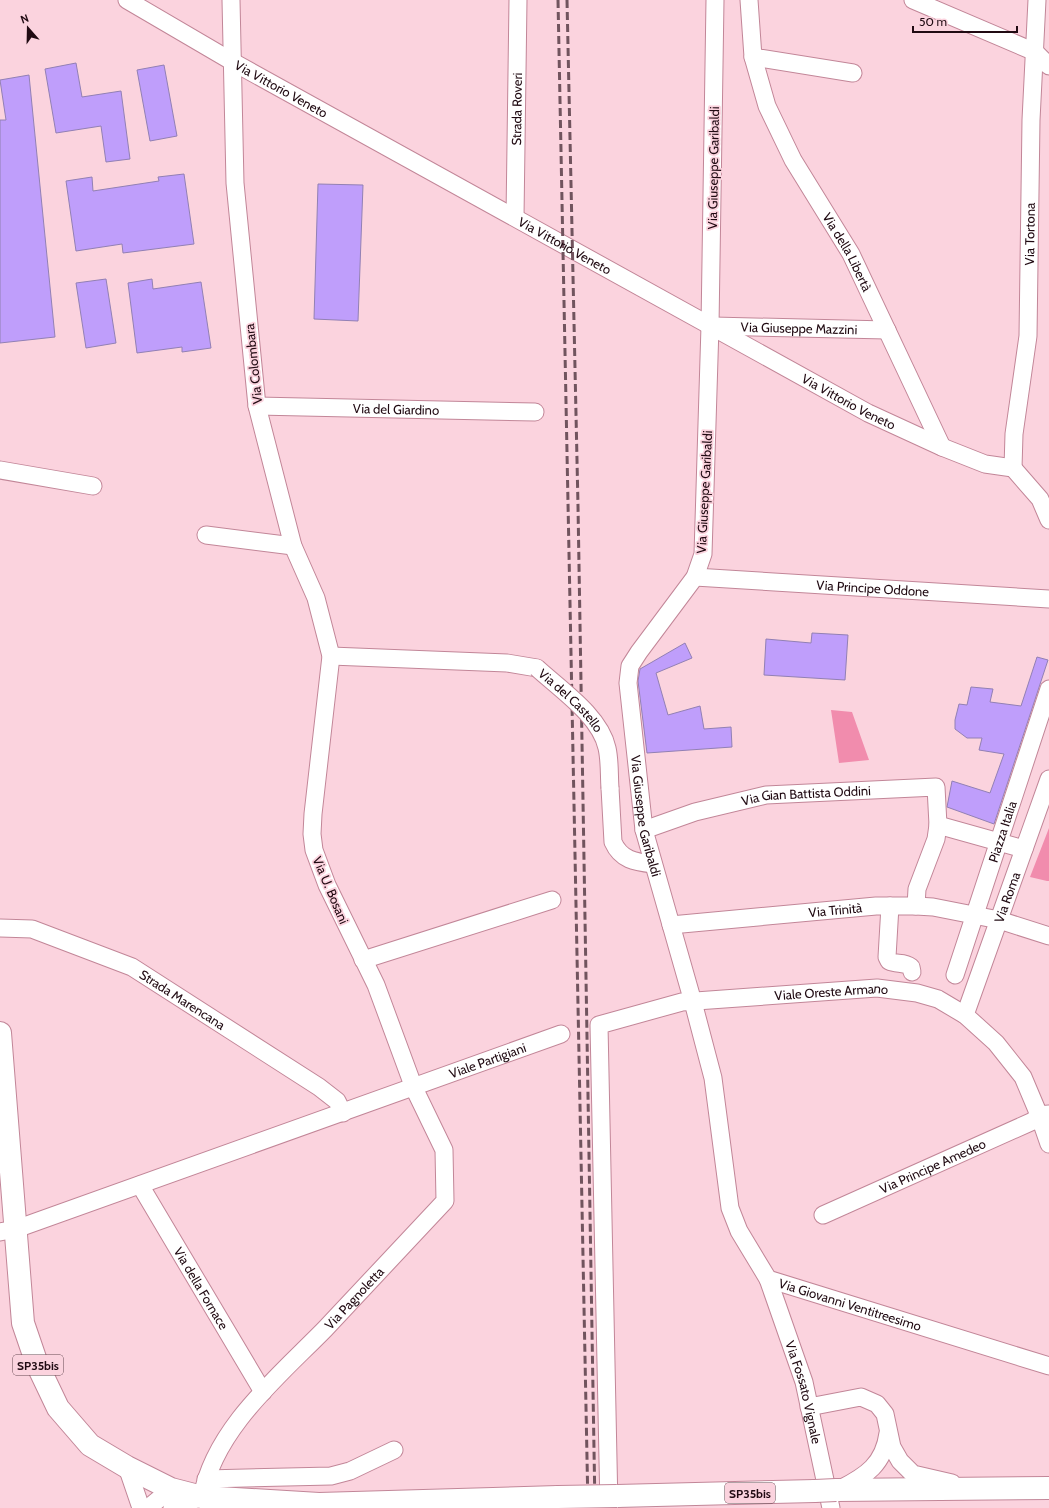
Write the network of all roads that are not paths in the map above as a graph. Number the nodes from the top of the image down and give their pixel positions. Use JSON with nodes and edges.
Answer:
{"nodes":[{"id":1,"x":127,"y":0,"type":"edge"},
{"id":2,"x":231,"y":0,"type":"edge"},
{"id":3,"x":518,"y":0,"type":"edge"},
{"id":4,"x":715,"y":0,"type":"edge"},
{"id":5,"x":749,"y":0,"type":"edge"},
{"id":6,"x":913,"y":0,"type":"edge"},
{"id":7,"x":1037,"y":0,"type":"edge"},
{"id":8,"x":1035,"y":52,"type":"junction"},
{"id":9,"x":753,"y":57,"type":"junction"},
{"id":10,"x":233,"y":62,"type":"junction"},
{"id":11,"x":1049,"y":66,"type":"edge"},
{"id":12,"x":853,"y":73,"type":"dead end"},
{"id":13,"x":515,"y":217,"type":"junction"},
{"id":14,"x":710,"y":326,"type":"junction"},
{"id":15,"x":887,"y":330,"type":"junction"},
{"id":16,"x":257,"y":406,"type":"junction"},
{"id":17,"x":535,"y":412,"type":"dead end"},
{"id":18,"x":942,"y":447,"type":"junction"},
{"id":19,"x":1013,"y":468,"type":"junction"},
{"id":20,"x":0,"y":470,"type":"edge"},
{"id":21,"x":93,"y":486,"type":"dead end"},
{"id":22,"x":1049,"y":520,"type":"edge"},
{"id":23,"x":206,"y":535,"type":"dead end"},
{"id":24,"x":293,"y":546,"type":"junction"},
{"id":25,"x":695,"y":577,"type":"junction"},
{"id":26,"x":1049,"y":599,"type":"edge"},
{"id":27,"x":331,"y":656,"type":"junction"},
{"id":28,"x":1049,"y":689,"type":"edge"},
{"id":29,"x":1049,"y":780,"type":"edge"},
{"id":30,"x":938,"y":825,"type":"junction"},
{"id":31,"x":644,"y":830,"type":"junction"},
{"id":32,"x":999,"y":842,"type":"junction"},
{"id":33,"x":1024,"y":849,"type":"junction"},
{"id":34,"x":653,"y":864,"type":"junction"},
{"id":35,"x":552,"y":900,"type":"dead end"},
{"id":36,"x":890,"y":906,"type":"junction"},
{"id":37,"x":916,"y":906,"type":"junction"},
{"id":38,"x":975,"y":916,"type":"junction"},
{"id":39,"x":999,"y":920,"type":"junction"},
{"id":40,"x":671,"y":925,"type":"junction"},
{"id":41,"x":0,"y":928,"type":"edge"},
{"id":42,"x":1049,"y":936,"type":"edge"},
{"id":43,"x":363,"y":960,"type":"junction"},
{"id":44,"x":912,"y":972,"type":"dead end"},
{"id":45,"x":955,"y":975,"type":"dead end"},
{"id":46,"x":693,"y":1002,"type":"junction"},
{"id":47,"x":965,"y":1015,"type":"junction"},
{"id":48,"x":0,"y":1033,"type":"edge"},
{"id":49,"x":561,"y":1034,"type":"dead end"},
{"id":50,"x":414,"y":1088,"type":"junction"},
{"id":51,"x":343,"y":1113,"type":"junction"},
{"id":52,"x":1044,"y":1114,"type":"edge"},
{"id":53,"x":1049,"y":1144,"type":"edge"},
{"id":54,"x":140,"y":1185,"type":"junction"},
{"id":55,"x":823,"y":1215,"type":"dead end"},
{"id":56,"x":8,"y":1231,"type":"edge"},
{"id":57,"x":768,"y":1279,"type":"junction"},
{"id":58,"x":1049,"y":1366,"type":"edge"},
{"id":59,"x":263,"y":1392,"type":"junction"},
{"id":60,"x":809,"y":1407,"type":"junction"},
{"id":61,"x":888,"y":1431,"type":"junction"},
{"id":62,"x":394,"y":1450,"type":"dead end"},
{"id":63,"x":127,"y":1467,"type":"junction"},
{"id":64,"x":204,"y":1488,"type":"junction"},
{"id":65,"x":969,"y":1488,"type":"junction"},
{"id":66,"x":1049,"y":1488,"type":"edge"},
{"id":67,"x":834,"y":1499,"type":"edge"},
{"id":68,"x":172,"y":1502,"type":"edge"},
{"id":69,"x":613,"y":1502,"type":"edge"},
{"id":70,"x":141,"y":1508,"type":"edge"},
{"id":71,"x":148,"y":1508,"type":"edge"}],
"edges":[{"from":1,"to":10,"type":"street","name":"Via Vittorio Veneto"},
{"from":2,"to":10,"type":"street","name":"Via Colombara"},
{"from":3,"to":13,"type":"street","name":"Strada Roveri"},
{"from":4,"to":14,"type":"street","name":"Via Giuseppe Garibaldi"},
{"from":5,"to":9,"type":"street"},
{"from":6,"to":8,"type":"street"},
{"from":7,"to":8,"type":"street","name":"Via Tortona"},
{"from":8,"to":11,"type":"street"},
{"from":8,"to":19,"type":"street","name":"Via Tortona"},
{"from":9,"to":12,"type":"street"},
{"from":9,"to":15,"type":"street","name":"Via della Libertà"},
{"from":10,"to":13,"type":"street","name":"Via Vittorio Veneto"},
{"from":10,"to":16,"type":"street","name":"Via Colombara"},
{"from":13,"to":14,"type":"street","name":"Via Vittorio Veneto"},
{"from":14,"to":15,"type":"street","name":"Via Giuseppe Mazzini"},
{"from":14,"to":18,"type":"street","name":"Via Vittorio Veneto"},
{"from":14,"to":25,"type":"street","name":"Via Giuseppe Garibaldi"},
{"from":15,"to":18,"type":"street","name":"Via della Libertà"},
{"from":16,"to":17,"type":"street","name":"Via del Giardino"},
{"from":16,"to":24,"type":"street","name":"Via Colombara"},
{"from":18,"to":19,"type":"street","name":"Via Vittorio Veneto"},
{"from":19,"to":22,"type":"street"},
{"from":20,"to":21,"type":"street"},
{"from":23,"to":24,"type":"street"},
{"from":24,"to":27,"type":"street","name":"Via Colombara"},
{"from":25,"to":26,"type":"street","name":"Via Principe Oddone"},
{"from":25,"to":31,"type":"street","name":"Via Giuseppe Garibaldi"},
{"from":27,"to":34,"type":"street","name":"Via del Castello","bridge":true},
{"from":27,"to":43,"type":"street","name":"Via U. Bosani"},
{"from":28,"to":32,"type":"street","name":"Piazza Italia"},
{"from":29,"to":33,"type":"street","name":"Via Roma"},
{"from":30,"to":31,"type":"street","name":"Via Gian Battista Oddini"},
{"from":30,"to":32,"type":"street"},
{"from":30,"to":37,"type":"street"},
{"from":31,"to":34,"type":"street","name":"Via Giuseppe Garibaldi"},
{"from":32,"to":33,"type":"street"},
{"from":32,"to":38,"type":"street","name":"Piazza Italia"},
{"from":33,"to":39,"type":"street","name":"Via Roma"},
{"from":34,"to":40,"type":"street","name":"Via Giuseppe Garibaldi"},
{"from":35,"to":43,"type":"street"},
{"from":36,"to":37,"type":"street","name":"Via Trinità"},
{"from":36,"to":40,"type":"street","name":"Via Trinità"},
{"from":36,"to":44,"type":"street"},
{"from":37,"to":38,"type":"street","name":"Via Trinità"},
{"from":38,"to":39,"type":"street","name":"Via Trinità"},
{"from":38,"to":45,"type":"street","name":"Piazza Italia"},
{"from":39,"to":42,"type":"street","name":"Via Trinità"},
{"from":39,"to":47,"type":"street","name":"Via Roma"},
{"from":40,"to":46,"type":"street","name":"Via Giuseppe Garibaldi"},
{"from":41,"to":51,"type":"street","name":"Strada Marencana"},
{"from":43,"to":50,"type":"street","name":"Via U. Bosani"},
{"from":46,"to":47,"type":"street","name":"Viale Oreste Armano"},
{"from":46,"to":57,"type":"street","name":"Via Giovanni Ventitreesimo"},
{"from":46,"to":69,"type":"street","name":"Viale Oreste Armano"},
{"from":47,"to":52,"type":"street","name":"Viale Oreste Armano"},
{"from":48,"to":56,"type":"main road","number":"SP35bis"},
{"from":49,"to":50,"type":"street","name":"Viale Partigiani"},
{"from":50,"to":51,"type":"street","name":"Viale Partigiani"},
{"from":50,"to":59,"type":"street","name":"Via Pagnoletta"},
{"from":51,"to":54,"type":"street","name":"Viale Partigiani"},
{"from":52,"to":53,"type":"street","name":"Viale Oreste Armano"},
{"from":52,"to":55,"type":"street","name":"Via Principe Amedeo"},
{"from":54,"to":56,"type":"street","name":"Viale Partigiani"},
{"from":54,"to":59,"type":"street","name":"Via della Fornace"},
{"from":56,"to":63,"type":"main road","number":"SP35bis"},
{"from":57,"to":58,"type":"street","name":"Via Giovanni Ventitreesimo"},
{"from":57,"to":60,"type":"street","name":"Via Fossato Vignale"},
{"from":59,"to":64,"type":"street","name":"Via Pagnoletta"},
{"from":60,"to":61,"type":"street"},
{"from":60,"to":67,"type":"street","name":"Via Fossato Vignale"},
{"from":61,"to":65,"type":"street"},
{"from":61,"to":67,"type":"street"},
{"from":62,"to":64,"type":"street"},
{"from":63,"to":68,"type":"main road","number":"SP35bis"},
{"from":63,"to":70,"type":"street"},
{"from":64,"to":68,"type":"main road","number":"SP35bis"},
{"from":64,"to":69,"type":"main road","number":"SP35bis","bridge":true},
{"from":65,"to":66,"type":"main road","number":"SP35bis"},
{"from":65,"to":67,"type":"main road","number":"SP35bis"},
{"from":67,"to":69,"type":"main road","number":"SP35bis","bridge":true},
{"from":68,"to":71,"type":"street"}]}
